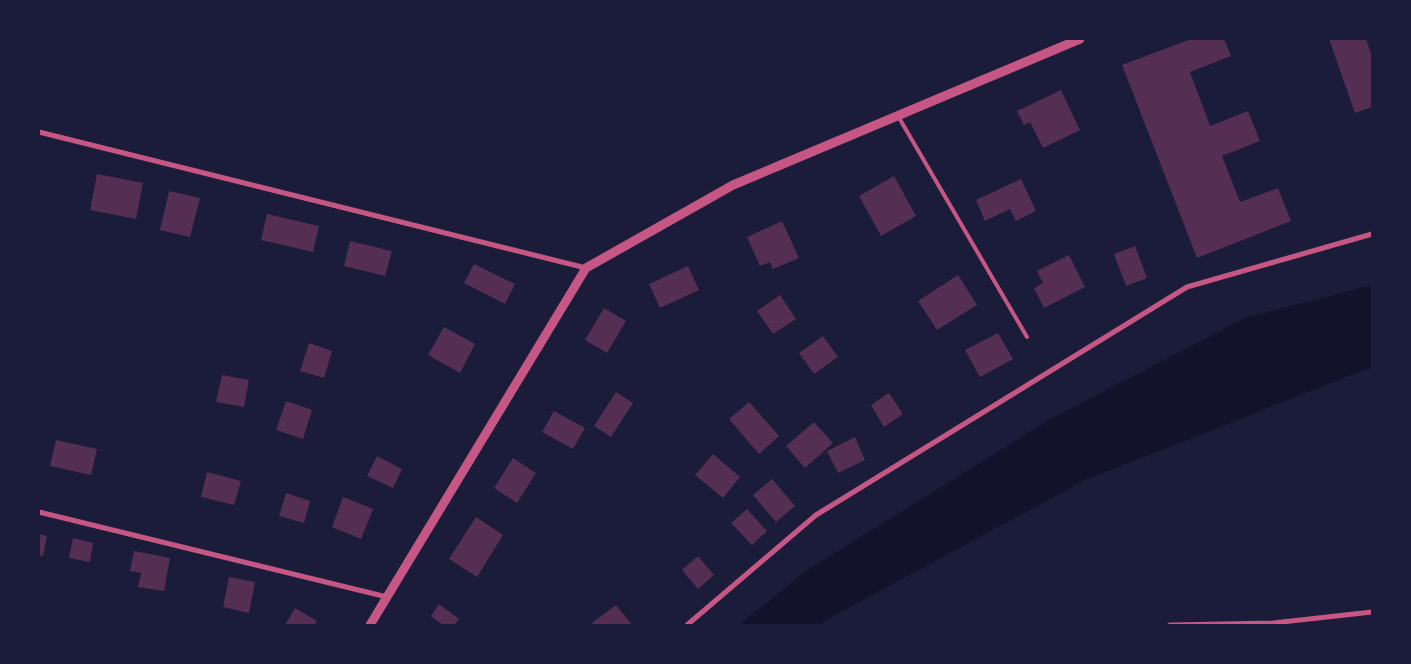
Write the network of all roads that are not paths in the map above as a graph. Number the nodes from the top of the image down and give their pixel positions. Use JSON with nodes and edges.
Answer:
{"nodes":[{"id":1,"x":1080,"y":39,"type":"edge"},
{"id":2,"x":898,"y":116,"type":"junction"},
{"id":3,"x":39,"y":132,"type":"edge"},
{"id":4,"x":1372,"y":234,"type":"edge"},
{"id":5,"x":586,"y":268,"type":"junction"},
{"id":6,"x":1027,"y":337,"type":"dead end"},
{"id":7,"x":39,"y":512,"type":"edge"},
{"id":8,"x":387,"y":597,"type":"junction"},
{"id":9,"x":1372,"y":612,"type":"edge"},
{"id":10,"x":370,"y":625,"type":"edge"},
{"id":11,"x":687,"y":625,"type":"edge"},
{"id":12,"x":1170,"y":625,"type":"edge"}],
"edges":[{"from":1,"to":2,"type":"street"},
{"from":2,"to":5,"type":"street"},
{"from":2,"to":6,"type":"lane"},
{"from":3,"to":5,"type":"street"},
{"from":4,"to":11,"type":"street"},
{"from":5,"to":8,"type":"street"},
{"from":7,"to":8,"type":"street"},
{"from":8,"to":10,"type":"street"},
{"from":9,"to":12,"type":"street"}]}
